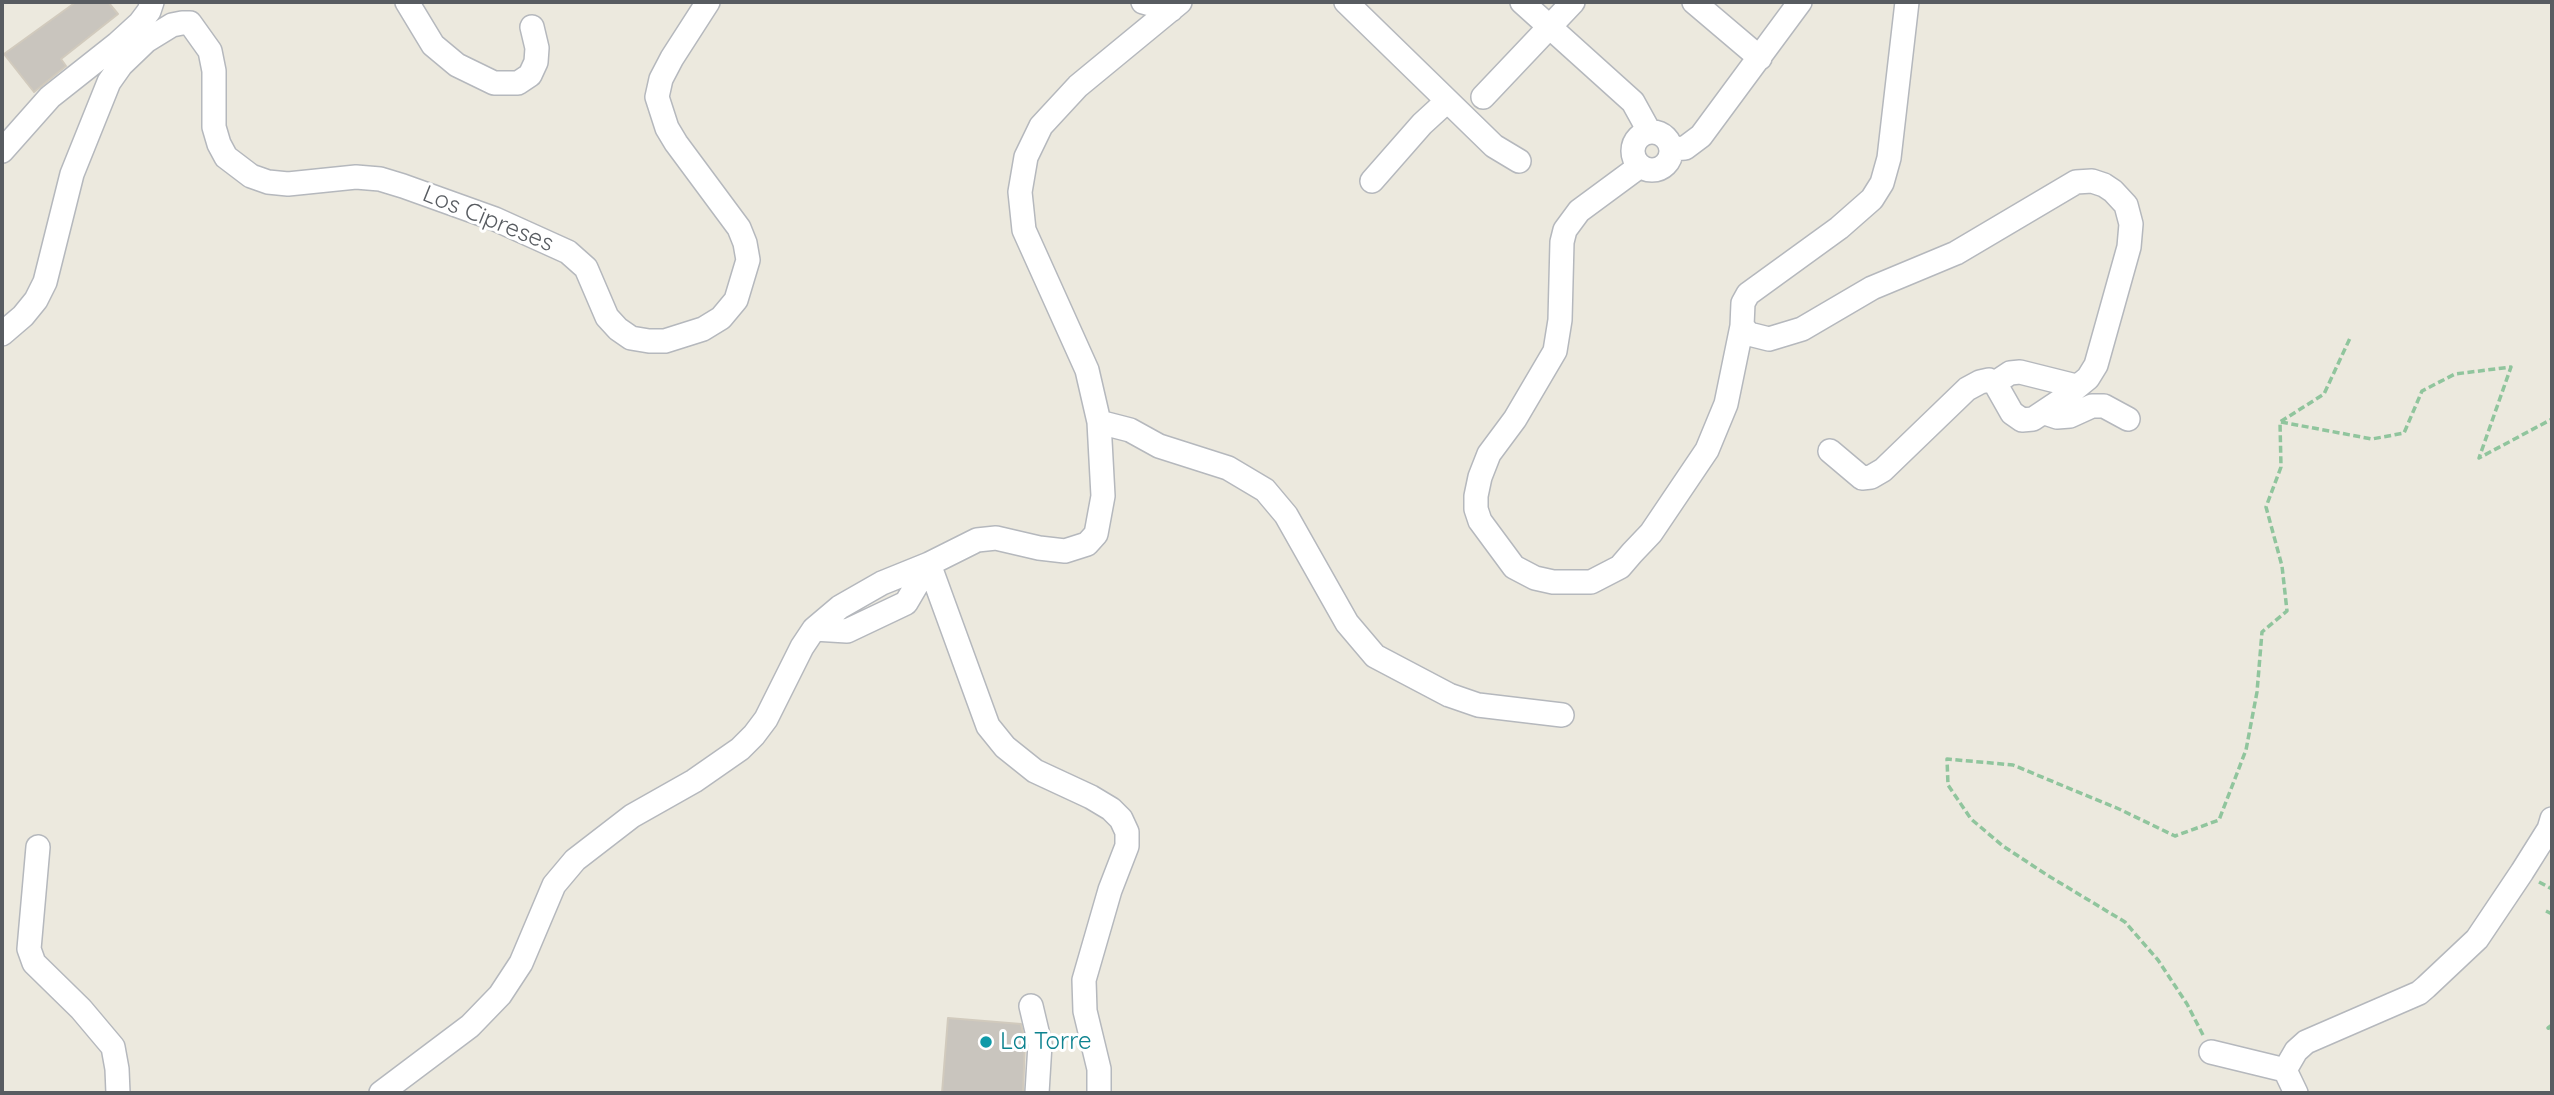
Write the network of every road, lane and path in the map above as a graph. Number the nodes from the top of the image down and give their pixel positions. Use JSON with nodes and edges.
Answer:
{"nodes":[{"id":1,"x":152,"y":2,"type":"edge"},
{"id":2,"x":407,"y":2,"type":"edge"},
{"id":3,"x":708,"y":2,"type":"edge"},
{"id":4,"x":1346,"y":2,"type":"edge"},
{"id":5,"x":1522,"y":2,"type":"edge"},
{"id":6,"x":1573,"y":2,"type":"edge"},
{"id":7,"x":1694,"y":2,"type":"edge"},
{"id":8,"x":1800,"y":2,"type":"edge"},
{"id":9,"x":1907,"y":2,"type":"edge"},
{"id":10,"x":1146,"y":3,"type":"edge"},
{"id":11,"x":1176,"y":6,"type":"edge"},
{"id":12,"x":188,"y":13,"type":"edge"},
{"id":13,"x":1550,"y":26,"type":"junction"},
{"id":14,"x":532,"y":27,"type":"dead end"},
{"id":15,"x":1760,"y":58,"type":"junction"},
{"id":16,"x":1483,"y":97,"type":"dead end"},
{"id":17,"x":1446,"y":102,"type":"junction"},
{"id":18,"x":1649,"y":131,"type":"junction"},
{"id":19,"x":1671,"y":149,"type":"junction"},
{"id":20,"x":2,"y":151,"type":"edge"},
{"id":21,"x":1519,"y":161,"type":"dead end"},
{"id":22,"x":1640,"y":166,"type":"junction"},
{"id":23,"x":1372,"y":181,"type":"dead end"},
{"id":24,"x":1742,"y":326,"type":"junction"},
{"id":25,"x":2,"y":334,"type":"edge"},
{"id":26,"x":2351,"y":336,"type":"dead end"},
{"id":27,"x":1995,"y":383,"type":"junction"},
{"id":28,"x":2076,"y":386,"type":"junction"},
{"id":29,"x":2045,"y":413,"type":"junction"},
{"id":30,"x":2128,"y":419,"type":"dead end"},
{"id":31,"x":2552,"y":419,"type":"edge"},
{"id":32,"x":1099,"y":422,"type":"junction"},
{"id":33,"x":2280,"y":422,"type":"junction"},
{"id":34,"x":1830,"y":451,"type":"dead end"},
{"id":35,"x":929,"y":564,"type":"junction"},
{"id":36,"x":1562,"y":715,"type":"dead end"},
{"id":37,"x":2552,"y":819,"type":"edge"},
{"id":38,"x":38,"y":847,"type":"dead end"},
{"id":39,"x":2546,"y":911,"type":"dead end"},
{"id":40,"x":2552,"y":914,"type":"edge"},
{"id":41,"x":1031,"y":1006,"type":"dead end"},
{"id":42,"x":2211,"y":1052,"type":"joint"},
{"id":43,"x":2284,"y":1070,"type":"junction"},
{"id":44,"x":118,"y":1093,"type":"edge"},
{"id":45,"x":381,"y":1093,"type":"edge"},
{"id":46,"x":1037,"y":1093,"type":"edge"},
{"id":47,"x":1099,"y":1093,"type":"edge"},
{"id":48,"x":2296,"y":1093,"type":"edge"}],
"edges":[{"from":1,"to":20,"type":"street"},
{"from":2,"to":14,"type":"street"},
{"from":3,"to":12,"type":"street","name":"Los Cipreses"},
{"from":4,"to":17,"type":"street"},
{"from":5,"to":13,"type":"street"},
{"from":6,"to":13,"type":"street"},
{"from":7,"to":15,"type":"street"},
{"from":8,"to":15,"type":"street"},
{"from":9,"to":24,"type":"street"},
{"from":10,"to":11,"type":"street"},
{"from":11,"to":32,"type":"street"},
{"from":12,"to":25,"type":"street"},
{"from":13,"to":16,"type":"street"},
{"from":13,"to":18,"type":"street"},
{"from":15,"to":19,"type":"street"},
{"from":17,"to":21,"type":"street"},
{"from":17,"to":23,"type":"street"},
{"from":18,"to":19,"type":"street"},
{"from":18,"to":22,"type":"street"},
{"from":19,"to":22,"type":"street"},
{"from":22,"to":24,"type":"street"},
{"from":24,"to":28,"type":"street"},
{"from":26,"to":33,"type":"path"},
{"from":27,"to":28,"type":"street"},
{"from":27,"to":29,"type":"street"},
{"from":27,"to":34,"type":"street"},
{"from":28,"to":29,"type":"street"},
{"from":29,"to":30,"type":"street"},
{"from":31,"to":33,"type":"path"},
{"from":32,"to":35,"type":"street"},
{"from":32,"to":36,"type":"street"},
{"from":33,"to":42,"type":"path"},
{"from":35,"to":45,"type":"street"},
{"from":35,"to":47,"type":"street"},
{"from":37,"to":43,"type":"street"},
{"from":38,"to":44,"type":"street"},
{"from":39,"to":40,"type":"path"},
{"from":41,"to":46,"type":"street"},
{"from":42,"to":43,"type":"street"},
{"from":43,"to":48,"type":"street"}]}
